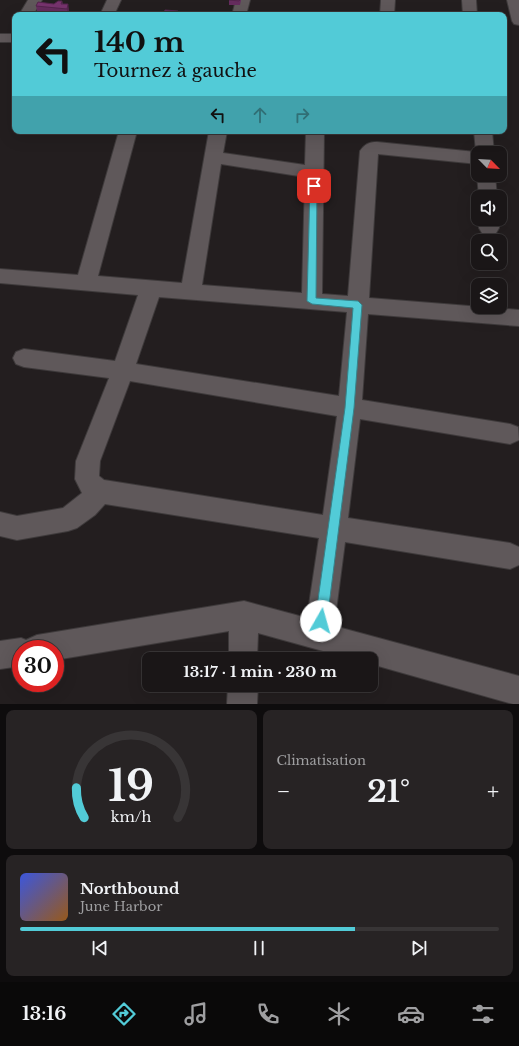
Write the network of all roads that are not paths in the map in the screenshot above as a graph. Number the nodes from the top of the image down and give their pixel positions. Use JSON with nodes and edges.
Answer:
{"nodes":[{"id":1,"x":35,"y":0,"type":"edge"},
{"id":2,"x":114,"y":0,"type":"edge"},
{"id":3,"x":243,"y":0,"type":"edge"},
{"id":4,"x":388,"y":0,"type":"edge"},
{"id":5,"x":469,"y":0,"type":"edge"},
{"id":6,"x":514,"y":0,"type":"edge"},
{"id":7,"x":28,"y":12,"type":"edge"},
{"id":8,"x":108,"y":12,"type":"edge"},
{"id":9,"x":240,"y":12,"type":"edge"},
{"id":10,"x":387,"y":12,"type":"edge"},
{"id":11,"x":470,"y":12,"type":"edge"},
{"id":12,"x":519,"y":21,"type":"edge"},
{"id":13,"x":127,"y":134,"type":"edge"},
{"id":14,"x":217,"y":134,"type":"edge"},
{"id":15,"x":315,"y":134,"type":"edge"},
{"id":16,"x":483,"y":134,"type":"edge"},
{"id":17,"x":484,"y":146,"type":"edge"},
{"id":18,"x":213,"y":157,"type":"junction"},
{"id":19,"x":471,"y":157,"type":"edge"},
{"id":20,"x":314,"y":172,"type":"junction"},
{"id":21,"x":0,"y":276,"type":"edge"},
{"id":22,"x":86,"y":283,"type":"junction"},
{"id":23,"x":151,"y":288,"type":"junction"},
{"id":24,"x":191,"y":291,"type":"junction"},
{"id":25,"x":312,"y":301,"type":"junction"},
{"id":26,"x":358,"y":305,"type":"junction"},
{"id":27,"x":519,"y":318,"type":"edge"},
{"id":28,"x":24,"y":358,"type":"dead end"},
{"id":29,"x":123,"y":371,"type":"junction"},
{"id":30,"x":350,"y":408,"type":"junction"},
{"id":31,"x":510,"y":434,"type":"dead end"},
{"id":32,"x":100,"y":492,"type":"junction"},
{"id":33,"x":0,"y":524,"type":"edge"},
{"id":34,"x":332,"y":528,"type":"junction"},
{"id":35,"x":510,"y":556,"type":"dead end"},
{"id":36,"x":244,"y":615,"type":"junction"},
{"id":37,"x":319,"y":636,"type":"junction"},
{"id":38,"x":64,"y":645,"type":"edge"},
{"id":39,"x":243,"y":652,"type":"edge"},
{"id":40,"x":12,"y":653,"type":"edge"},
{"id":41,"x":0,"y":655,"type":"edge"},
{"id":42,"x":519,"y":691,"type":"edge"},
{"id":43,"x":243,"y":692,"type":"edge"},
{"id":44,"x":242,"y":704,"type":"edge"}],
"edges":[{"from":1,"to":7,"type":"street"},
{"from":2,"to":8,"type":"street"},
{"from":3,"to":9,"type":"street"},
{"from":4,"to":10,"type":"street"},
{"from":5,"to":11,"type":"street"},
{"from":6,"to":12,"type":"street"},
{"from":13,"to":22,"type":"street"},
{"from":14,"to":18,"type":"street"},
{"from":15,"to":20,"type":"street"},
{"from":16,"to":17,"type":"street"},
{"from":18,"to":20,"type":"street"},
{"from":18,"to":24,"type":"street"},
{"from":19,"to":26,"type":"street"},
{"from":20,"to":25,"type":"street"},
{"from":21,"to":22,"type":"street"},
{"from":22,"to":23,"type":"street"},
{"from":23,"to":24,"type":"street"},
{"from":23,"to":29,"type":"street"},
{"from":24,"to":25,"type":"street"},
{"from":25,"to":26,"type":"street"},
{"from":26,"to":27,"type":"street"},
{"from":26,"to":30,"type":"street"},
{"from":28,"to":29,"type":"street"},
{"from":29,"to":30,"type":"street"},
{"from":29,"to":32,"type":"street"},
{"from":30,"to":31,"type":"street"},
{"from":30,"to":34,"type":"street"},
{"from":32,"to":33,"type":"street"},
{"from":32,"to":34,"type":"street"},
{"from":34,"to":35,"type":"street"},
{"from":34,"to":37,"type":"street"},
{"from":36,"to":37,"type":"street"},
{"from":36,"to":38,"type":"street"},
{"from":36,"to":39,"type":"street"},
{"from":37,"to":42,"type":"street"},
{"from":40,"to":41,"type":"street"},
{"from":43,"to":44,"type":"street"}]}
